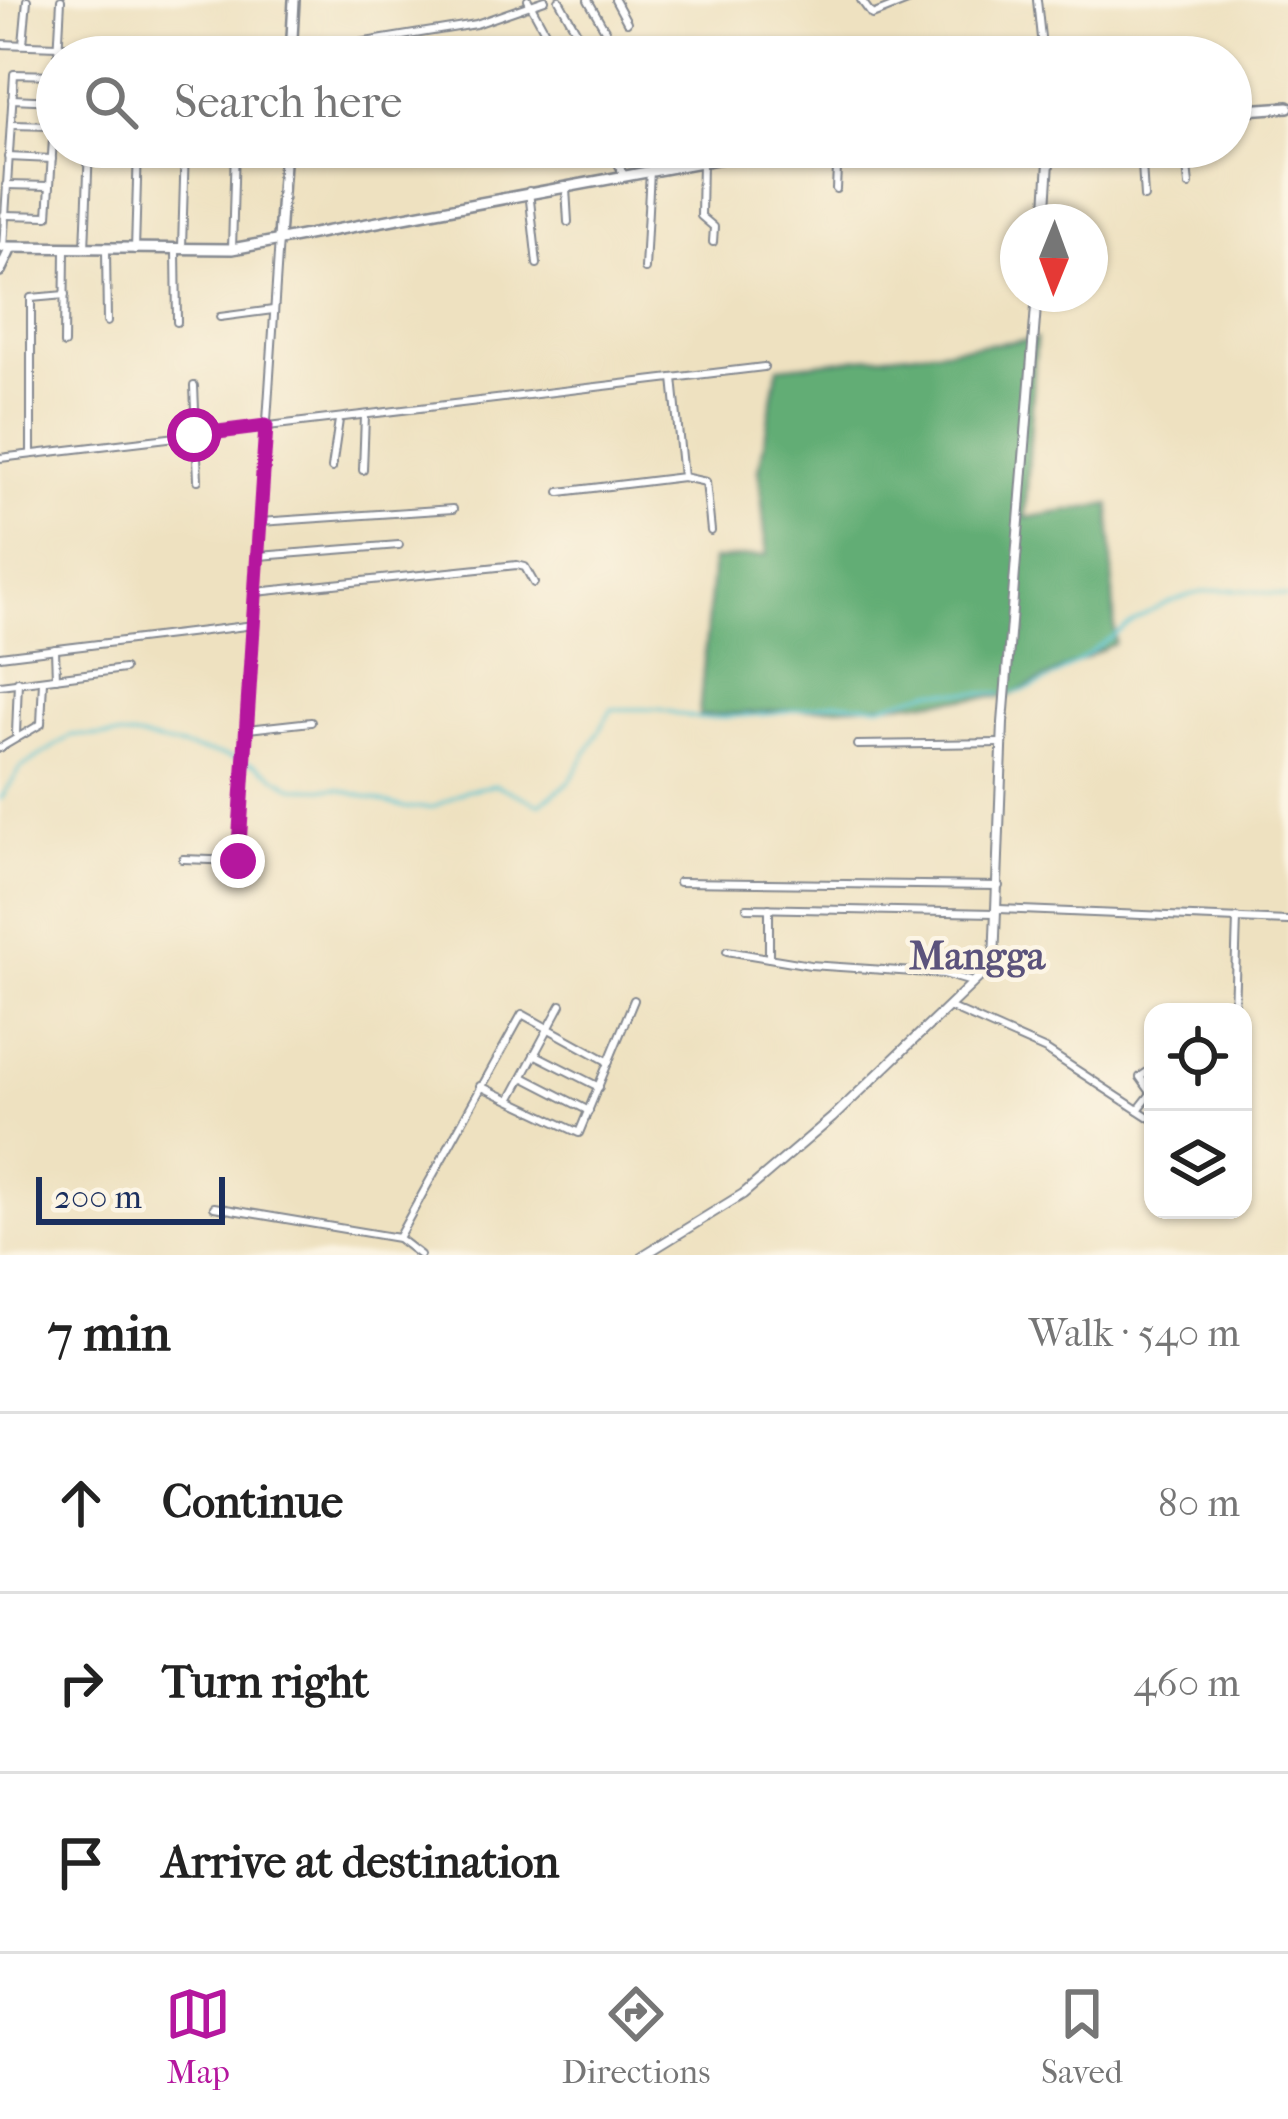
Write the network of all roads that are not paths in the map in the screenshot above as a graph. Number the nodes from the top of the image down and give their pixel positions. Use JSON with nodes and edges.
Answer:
{"nodes":[{"id":1,"x":27,"y":0,"type":"edge"},
{"id":2,"x":61,"y":0,"type":"edge"},
{"id":3,"x":294,"y":0,"type":"edge"},
{"id":4,"x":545,"y":0,"type":"edge"},
{"id":5,"x":559,"y":0,"type":"edge"},
{"id":6,"x":588,"y":0,"type":"edge"},
{"id":7,"x":615,"y":0,"type":"edge"},
{"id":8,"x":861,"y":0,"type":"edge"},
{"id":9,"x":910,"y":0,"type":"edge"},
{"id":10,"x":1037,"y":0,"type":"edge"},
{"id":11,"x":530,"y":3,"type":"edge"},
{"id":12,"x":627,"y":22,"type":"dead end"},
{"id":13,"x":59,"y":36,"type":"edge"},
{"id":14,"x":292,"y":36,"type":"edge"},
{"id":15,"x":410,"y":36,"type":"edge"},
{"id":16,"x":548,"y":36,"type":"edge"},
{"id":17,"x":579,"y":36,"type":"edge"},
{"id":18,"x":608,"y":36,"type":"edge"},
{"id":19,"x":1041,"y":36,"type":"edge"},
{"id":20,"x":0,"y":44,"type":"edge"},
{"id":21,"x":22,"y":45,"type":"junction"},
{"id":22,"x":36,"y":46,"type":"edge"},
{"id":23,"x":36,"y":75,"type":"edge"},
{"id":24,"x":12,"y":99,"type":"junction"},
{"id":25,"x":36,"y":100,"type":"edge"},
{"id":26,"x":1288,"y":107,"type":"edge"},
{"id":27,"x":1252,"y":110,"type":"edge"},
{"id":28,"x":10,"y":125,"type":"junction"},
{"id":29,"x":36,"y":126,"type":"edge"},
{"id":30,"x":8,"y":158,"type":"junction"},
{"id":31,"x":36,"y":159,"type":"edge"},
{"id":32,"x":51,"y":168,"type":"edge"},
{"id":33,"x":88,"y":168,"type":"edge"},
{"id":34,"x":136,"y":168,"type":"edge"},
{"id":35,"x":184,"y":168,"type":"edge"},
{"id":36,"x":234,"y":168,"type":"edge"},
{"id":37,"x":284,"y":168,"type":"edge"},
{"id":38,"x":620,"y":168,"type":"edge"},
{"id":39,"x":661,"y":168,"type":"edge"},
{"id":40,"x":702,"y":168,"type":"edge"},
{"id":41,"x":837,"y":168,"type":"edge"},
{"id":42,"x":1049,"y":168,"type":"edge"},
{"id":43,"x":1142,"y":168,"type":"edge"},
{"id":44,"x":1187,"y":168,"type":"edge"},
{"id":45,"x":650,"y":170,"type":"junction"},
{"id":46,"x":624,"y":175,"type":"junction"},
{"id":47,"x":6,"y":185,"type":"junction"},
{"id":48,"x":566,"y":185,"type":"junction"},
{"id":49,"x":1189,"y":185,"type":"dead end"},
{"id":50,"x":50,"y":186,"type":"junction"},
{"id":51,"x":836,"y":189,"type":"dead end"},
{"id":52,"x":529,"y":191,"type":"junction"},
{"id":53,"x":1144,"y":197,"type":"dead end"},
{"id":54,"x":1046,"y":204,"type":"edge"},
{"id":55,"x":4,"y":215,"type":"junction"},
{"id":56,"x":568,"y":222,"type":"dead end"},
{"id":57,"x":280,"y":239,"type":"junction"},
{"id":58,"x":713,"y":242,"type":"dead end"},
{"id":59,"x":5,"y":248,"type":"edge"},
{"id":60,"x":65,"y":249,"type":"junction"},
{"id":61,"x":85,"y":249,"type":"junction"},
{"id":62,"x":232,"y":249,"type":"junction"},
{"id":63,"x":106,"y":250,"type":"junction"},
{"id":64,"x":135,"y":250,"type":"junction"},
{"id":65,"x":179,"y":251,"type":"junction"},
{"id":66,"x":537,"y":264,"type":"dead end"},
{"id":67,"x":645,"y":269,"type":"dead end"},
{"id":68,"x":0,"y":271,"type":"edge"},
{"id":69,"x":65,"y":295,"type":"junction"},
{"id":70,"x":273,"y":310,"type":"junction"},
{"id":71,"x":1036,"y":312,"type":"edge"},
{"id":72,"x":220,"y":317,"type":"dead end"},
{"id":73,"x":107,"y":322,"type":"dead end"},
{"id":74,"x":177,"y":322,"type":"dead end"},
{"id":75,"x":64,"y":344,"type":"dead end"},
{"id":76,"x":764,"y":367,"type":"dead end"},
{"id":77,"x":674,"y":378,"type":"junction"},
{"id":78,"x":194,"y":386,"type":"dead end"},
{"id":79,"x":365,"y":416,"type":"junction"},
{"id":80,"x":339,"y":420,"type":"junction"},
{"id":81,"x":266,"y":426,"type":"junction"},
{"id":82,"x":194,"y":435,"type":"junction"},
{"id":83,"x":31,"y":454,"type":"junction"},
{"id":84,"x":0,"y":458,"type":"edge"},
{"id":85,"x":332,"y":468,"type":"dead end"},
{"id":86,"x":363,"y":470,"type":"dead end"},
{"id":87,"x":683,"y":477,"type":"junction"},
{"id":88,"x":198,"y":480,"type":"dead end"},
{"id":89,"x":560,"y":492,"type":"dead end"},
{"id":90,"x":453,"y":509,"type":"dead end"},
{"id":91,"x":260,"y":522,"type":"junction"},
{"id":92,"x":711,"y":531,"type":"dead end"},
{"id":93,"x":399,"y":545,"type":"dead end"},
{"id":94,"x":258,"y":556,"type":"junction"},
{"id":95,"x":533,"y":583,"type":"dead end"},
{"id":96,"x":256,"y":592,"type":"junction"},
{"id":97,"x":254,"y":625,"type":"junction"},
{"id":98,"x":55,"y":650,"type":"junction"},
{"id":99,"x":0,"y":656,"type":"edge"},
{"id":100,"x":124,"y":669,"type":"dead end"},
{"id":101,"x":56,"y":678,"type":"junction"},
{"id":102,"x":43,"y":680,"type":"junction"},
{"id":103,"x":18,"y":682,"type":"junction"},
{"id":104,"x":0,"y":685,"type":"edge"},
{"id":105,"x":310,"y":722,"type":"dead end"},
{"id":106,"x":248,"y":729,"type":"junction"},
{"id":107,"x":16,"y":734,"type":"junction"},
{"id":108,"x":1002,"y":743,"type":"junction"},
{"id":109,"x":857,"y":745,"type":"dead end"},
{"id":110,"x":0,"y":748,"type":"edge"},
{"id":111,"x":183,"y":859,"type":"dead end"},
{"id":112,"x":680,"y":882,"type":"dead end"},
{"id":113,"x":999,"y":886,"type":"junction"},
{"id":114,"x":747,"y":908,"type":"dead end"},
{"id":115,"x":769,"y":908,"type":"junction"},
{"id":116,"x":999,"y":911,"type":"junction"},
{"id":117,"x":1238,"y":918,"type":"junction"},
{"id":118,"x":1288,"y":921,"type":"edge"},
{"id":119,"x":727,"y":951,"type":"dead end"},
{"id":120,"x":769,"y":958,"type":"junction"},
{"id":121,"x":975,"y":985,"type":"junction"},
{"id":122,"x":634,"y":1000,"type":"dead end"},
{"id":123,"x":1234,"y":1003,"type":"edge"},
{"id":124,"x":561,"y":1005,"type":"dead end"},
{"id":125,"x":951,"y":1008,"type":"junction"},
{"id":126,"x":548,"y":1028,"type":"junction"},
{"id":127,"x":534,"y":1054,"type":"junction"},
{"id":128,"x":609,"y":1062,"type":"junction"},
{"id":129,"x":522,"y":1076,"type":"junction"},
{"id":130,"x":480,"y":1087,"type":"junction"},
{"id":131,"x":599,"y":1088,"type":"junction"},
{"id":132,"x":510,"y":1100,"type":"junction"},
{"id":133,"x":1144,"y":1102,"type":"edge"},
{"id":134,"x":1138,"y":1110,"type":"junction"},
{"id":135,"x":589,"y":1111,"type":"junction"},
{"id":136,"x":1144,"y":1114,"type":"edge"},
{"id":137,"x":214,"y":1207,"type":"dead end"},
{"id":138,"x":398,"y":1238,"type":"junction"},
{"id":139,"x":420,"y":1255,"type":"edge"},
{"id":140,"x":644,"y":1255,"type":"edge"}],
"edges":[{"from":1,"to":21,"type":"street"},
{"from":2,"to":13,"type":"street"},
{"from":3,"to":14,"type":"main road"},
{"from":4,"to":11,"type":"street"},
{"from":5,"to":17,"type":"street"},
{"from":6,"to":18,"type":"street"},
{"from":7,"to":12,"type":"street"},
{"from":8,"to":9,"type":"street"},
{"from":10,"to":19,"type":"street"},
{"from":11,"to":15,"type":"street"},
{"from":11,"to":16,"type":"street"},
{"from":20,"to":21,"type":"street"},
{"from":21,"to":22,"type":"street"},
{"from":23,"to":24,"type":"street"},
{"from":24,"to":25,"type":"street"},
{"from":24,"to":28,"type":"street"},
{"from":26,"to":27,"type":"main road"},
{"from":28,"to":29,"type":"street"},
{"from":28,"to":30,"type":"street"},
{"from":30,"to":31,"type":"street"},
{"from":30,"to":47,"type":"street"},
{"from":32,"to":50,"type":"street"},
{"from":33,"to":61,"type":"street"},
{"from":34,"to":64,"type":"street"},
{"from":35,"to":65,"type":"street"},
{"from":36,"to":62,"type":"street"},
{"from":37,"to":57,"type":"main road"},
{"from":38,"to":46,"type":"street"},
{"from":39,"to":45,"type":"main road"},
{"from":40,"to":58,"type":"street"},
{"from":41,"to":51,"type":"street"},
{"from":42,"to":54,"type":"street"},
{"from":43,"to":53,"type":"street"},
{"from":44,"to":49,"type":"street"},
{"from":45,"to":46,"type":"main road"},
{"from":45,"to":67,"type":"street"},
{"from":46,"to":48,"type":"main road"},
{"from":47,"to":50,"type":"street"},
{"from":47,"to":55,"type":"street"},
{"from":48,"to":52,"type":"main road"},
{"from":48,"to":56,"type":"street"},
{"from":50,"to":55,"type":"street"},
{"from":52,"to":57,"type":"main road"},
{"from":52,"to":66,"type":"street"},
{"from":55,"to":59,"type":"street"},
{"from":57,"to":62,"type":"main road"},
{"from":57,"to":70,"type":"street"},
{"from":59,"to":60,"type":"main road"},
{"from":59,"to":68,"type":"main road"},
{"from":60,"to":61,"type":"main road"},
{"from":60,"to":69,"type":"street"},
{"from":61,"to":63,"type":"main road"},
{"from":62,"to":65,"type":"main road"},
{"from":63,"to":64,"type":"main road"},
{"from":63,"to":73,"type":"street"},
{"from":64,"to":65,"type":"main road"},
{"from":65,"to":74,"type":"street"},
{"from":69,"to":75,"type":"street"},
{"from":69,"to":83,"type":"street"},
{"from":70,"to":72,"type":"street"},
{"from":70,"to":81,"type":"street"},
{"from":71,"to":108,"type":"street"},
{"from":76,"to":77,"type":"street"},
{"from":77,"to":79,"type":"street"},
{"from":77,"to":87,"type":"street"},
{"from":78,"to":82,"type":"street"},
{"from":79,"to":80,"type":"street"},
{"from":79,"to":86,"type":"street"},
{"from":80,"to":81,"type":"street"},
{"from":80,"to":85,"type":"street"},
{"from":81,"to":82,"type":"street"},
{"from":81,"to":91,"type":"street"},
{"from":82,"to":83,"type":"street"},
{"from":82,"to":88,"type":"street"},
{"from":83,"to":84,"type":"street"},
{"from":87,"to":89,"type":"street"},
{"from":87,"to":92,"type":"street"},
{"from":90,"to":91,"type":"street"},
{"from":91,"to":94,"type":"street"},
{"from":93,"to":94,"type":"street"},
{"from":94,"to":96,"type":"street"},
{"from":95,"to":96,"type":"street"},
{"from":96,"to":97,"type":"street"},
{"from":97,"to":98,"type":"street"},
{"from":97,"to":106,"type":"street"},
{"from":98,"to":99,"type":"street"},
{"from":98,"to":101,"type":"street"},
{"from":100,"to":101,"type":"street"},
{"from":101,"to":102,"type":"street"},
{"from":102,"to":103,"type":"street"},
{"from":102,"to":107,"type":"street"},
{"from":103,"to":104,"type":"street"},
{"from":103,"to":107,"type":"street"},
{"from":105,"to":106,"type":"street"},
{"from":106,"to":111,"type":"street"},
{"from":107,"to":110,"type":"street"},
{"from":108,"to":109,"type":"street"},
{"from":108,"to":113,"type":"street"},
{"from":112,"to":113,"type":"street"},
{"from":113,"to":116,"type":"street"},
{"from":114,"to":115,"type":"street"},
{"from":115,"to":116,"type":"street"},
{"from":115,"to":120,"type":"street"},
{"from":116,"to":117,"type":"street"},
{"from":116,"to":121,"type":"street"},
{"from":117,"to":118,"type":"street"},
{"from":117,"to":123,"type":"street"},
{"from":119,"to":120,"type":"street"},
{"from":120,"to":121,"type":"street"},
{"from":121,"to":125,"type":"street"},
{"from":122,"to":128,"type":"street"},
{"from":124,"to":126,"type":"street"},
{"from":125,"to":134,"type":"street"},
{"from":125,"to":140,"type":"street"},
{"from":126,"to":127,"type":"street"},
{"from":126,"to":128,"type":"street"},
{"from":126,"to":130,"type":"street"},
{"from":127,"to":129,"type":"street"},
{"from":127,"to":131,"type":"street"},
{"from":128,"to":131,"type":"street"},
{"from":129,"to":132,"type":"street"},
{"from":129,"to":135,"type":"street"},
{"from":130,"to":132,"type":"street"},
{"from":130,"to":138,"type":"street"},
{"from":131,"to":135,"type":"street"},
{"from":132,"to":135,"type":"street"},
{"from":133,"to":134,"type":"street"},
{"from":134,"to":136,"type":"street"},
{"from":137,"to":138,"type":"street"},
{"from":138,"to":139,"type":"street"}]}
